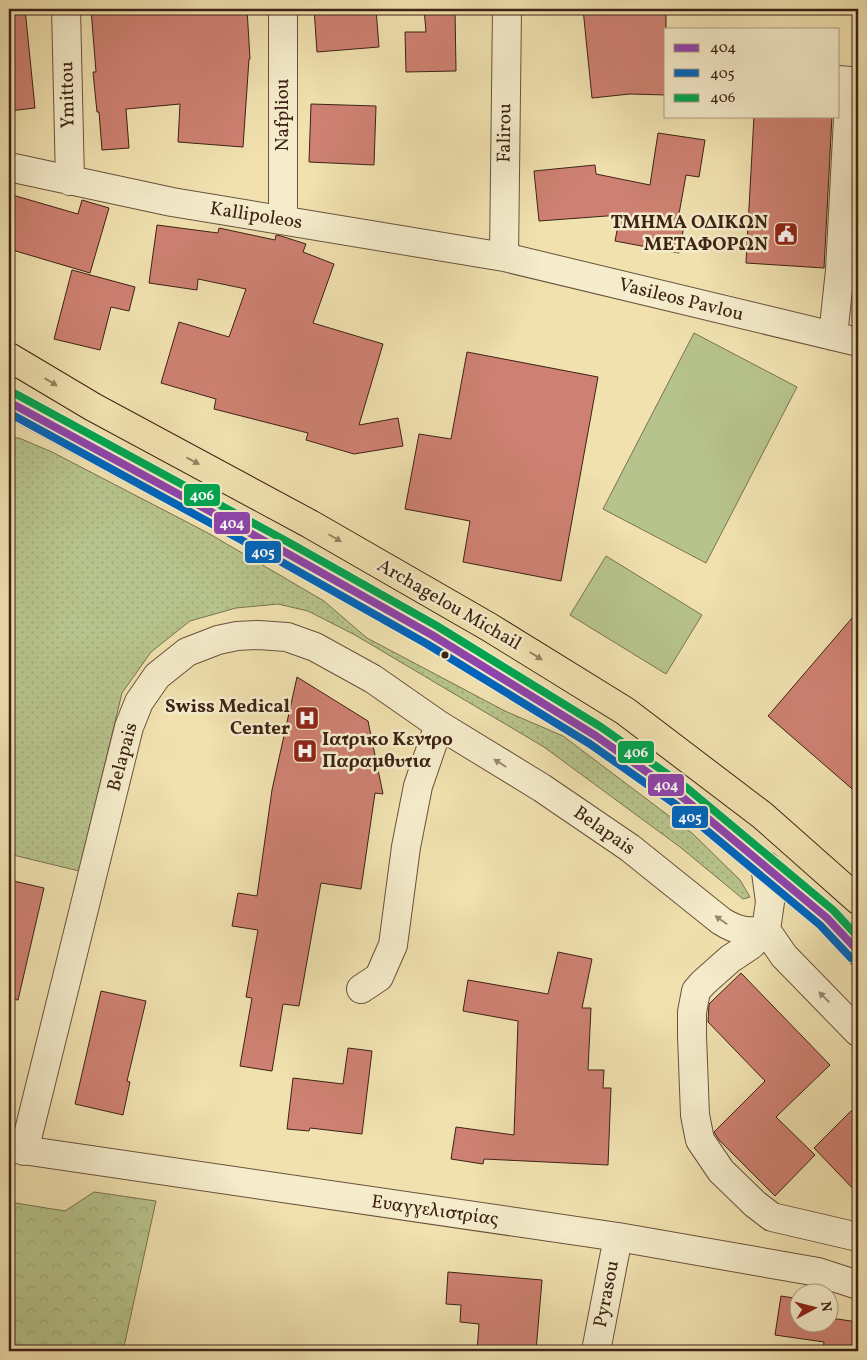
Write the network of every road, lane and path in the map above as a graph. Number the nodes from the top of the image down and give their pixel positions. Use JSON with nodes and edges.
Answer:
{"nodes":[{"id":1,"x":66,"y":9,"type":"edge"},
{"id":2,"x":283,"y":9,"type":"edge"},
{"id":3,"x":507,"y":9,"type":"edge"},
{"id":4,"x":840,"y":80,"type":"edge"},
{"id":5,"x":9,"y":168,"type":"edge"},
{"id":6,"x":70,"y":181,"type":"junction"},
{"id":7,"x":283,"y":220,"type":"junction"},
{"id":8,"x":504,"y":257,"type":"junction"},
{"id":9,"x":846,"y":339,"type":"edge"},
{"id":10,"x":9,"y":357,"type":"edge"},
{"id":11,"x":9,"y":402,"type":"edge"},
{"id":12,"x":439,"y":725,"type":"junction"},
{"id":13,"x":766,"y":865,"type":"junction"},
{"id":14,"x":858,"y":900,"type":"edge"},
{"id":15,"x":766,"y":930,"type":"junction"},
{"id":16,"x":858,"y":951,"type":"edge"},
{"id":17,"x":361,"y":989,"type":"dead end"},
{"id":18,"x":858,"y":1032,"type":"edge"},
{"id":19,"x":16,"y":1150,"type":"edge"},
{"id":20,"x":618,"y":1237,"type":"junction"},
{"id":21,"x":858,"y":1237,"type":"edge"},
{"id":22,"x":858,"y":1285,"type":"edge"},
{"id":23,"x":596,"y":1351,"type":"edge"}],
"edges":[{"from":1,"to":6,"type":"street","name":"Ymittou"},
{"from":2,"to":7,"type":"street","name":"Nafpliou"},
{"from":3,"to":8,"type":"street","name":"Falirou"},
{"from":4,"to":9,"type":"street"},
{"from":5,"to":6,"type":"street","name":"Kallipoleos"},
{"from":6,"to":7,"type":"street","name":"Kallipoleos"},
{"from":7,"to":8,"type":"street","name":"Kallipoleos"},
{"from":8,"to":9,"type":"street","name":"Vasileos Pavlou"},
{"from":10,"to":14,"type":"main road","name":"Archagelou Michail","one_way":true},
{"from":11,"to":13,"type":"main road","name":"Archagelou Michail"},
{"from":15,"to":12,"type":"street","name":"Belapais","one_way":true},
{"from":12,"to":17,"type":"street"},
{"from":12,"to":19,"type":"street","name":"Belapais"},
{"from":13,"to":15,"type":"street"},
{"from":13,"to":16,"type":"main road","name":"Archagelou Michail"},
{"from":18,"to":15,"type":"street","one_way":true},
{"from":15,"to":21,"type":"street"},
{"from":19,"to":20,"type":"street","name":"Ευαγγελιστρίας"},
{"from":20,"to":22,"type":"street","name":"Ευαγγελιστρίας"},
{"from":20,"to":23,"type":"street","name":"Pyrasou"}]}
